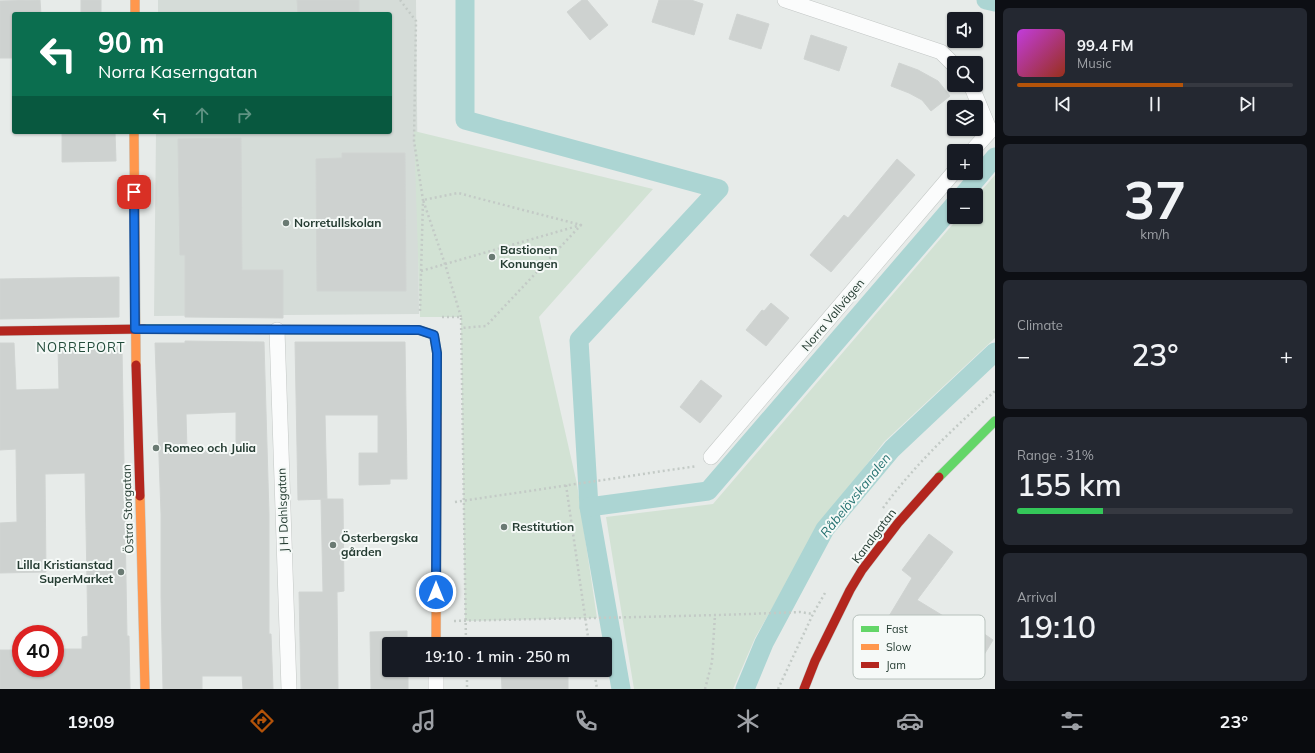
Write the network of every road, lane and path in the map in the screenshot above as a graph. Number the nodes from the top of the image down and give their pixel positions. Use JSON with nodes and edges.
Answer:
{"nodes":[{"id":1,"x":135,"y":0,"type":"edge"},
{"id":2,"x":400,"y":0,"type":"edge"},
{"id":3,"x":785,"y":0,"type":"edge"},
{"id":4,"x":135,"y":12,"type":"edge"},
{"id":5,"x":947,"y":58,"type":"edge"},
{"id":6,"x":974,"y":92,"type":"edge"},
{"id":7,"x":134,"y":134,"type":"edge"},
{"id":8,"x":978,"y":144,"type":"edge"},
{"id":9,"x":947,"y":180,"type":"edge"},
{"id":10,"x":423,"y":200,"type":"junction"},
{"id":11,"x":582,"y":225,"type":"junction"},
{"id":12,"x":446,"y":264,"type":"junction"},
{"id":13,"x":421,"y":271,"type":"junction"},
{"id":14,"x":440,"y":317,"type":"dead end"},
{"id":15,"x":461,"y":317,"type":"junction"},
{"id":16,"x":461,"y":328,"type":"junction"},
{"id":17,"x":135,"y":329,"type":"junction"},
{"id":18,"x":277,"y":330,"type":"junction"},
{"id":19,"x":419,"y":330,"type":"junction"},
{"id":20,"x":0,"y":331,"type":"edge"},
{"id":21,"x":995,"y":421,"type":"edge"},
{"id":22,"x":712,"y":457,"type":"joint"},
{"id":23,"x":566,"y":485,"type":"junction"},
{"id":24,"x":463,"y":501,"type":"junction"},
{"id":25,"x":437,"y":505,"type":"junction"},
{"id":26,"x":813,"y":614,"type":"dead end"},
{"id":27,"x":716,"y":615,"type":"junction"},
{"id":28,"x":585,"y":618,"type":"junction"},
{"id":29,"x":465,"y":621,"type":"junction"},
{"id":30,"x":436,"y":637,"type":"edge"},
{"id":31,"x":466,"y":637,"type":"edge"},
{"id":32,"x":588,"y":637,"type":"edge"},
{"id":33,"x":436,"y":677,"type":"edge"},
{"id":34,"x":467,"y":677,"type":"edge"},
{"id":35,"x":595,"y":677,"type":"edge"},
{"id":36,"x":145,"y":689,"type":"edge"},
{"id":37,"x":289,"y":689,"type":"edge"},
{"id":38,"x":436,"y":689,"type":"edge"},
{"id":39,"x":467,"y":689,"type":"edge"},
{"id":40,"x":597,"y":689,"type":"edge"},
{"id":41,"x":705,"y":689,"type":"edge"},
{"id":42,"x":804,"y":689,"type":"edge"}],
"edges":[{"from":1,"to":4,"type":"street"},
{"from":2,"to":10,"type":"path"},
{"from":3,"to":5,"type":"street"},
{"from":6,"to":8,"type":"street"},
{"from":7,"to":17,"type":"street","name":"Östra Storgatan"},
{"from":9,"to":22,"type":"street","name":"Norra Vallvägen"},
{"from":10,"to":11,"type":"path"},
{"from":10,"to":12,"type":"path"},
{"from":10,"to":13,"type":"path"},
{"from":11,"to":12,"type":"path"},
{"from":11,"to":16,"type":"path"},
{"from":12,"to":13,"type":"path"},
{"from":12,"to":15,"type":"path"},
{"from":13,"to":19,"type":"path"},
{"from":14,"to":15,"type":"path"},
{"from":15,"to":16,"type":"path"},
{"from":16,"to":24,"type":"path"},
{"from":17,"to":18,"type":"street"},
{"from":17,"to":20,"type":"street"},
{"from":17,"to":36,"type":"street","name":"Östra Storgatan"},
{"from":18,"to":19,"type":"street"},
{"from":18,"to":37,"type":"street","name":"J H Dahlsgatan"},
{"from":19,"to":25,"type":"street"},
{"from":21,"to":42,"type":"street","name":"Kanalgatan"},
{"from":22,"to":23,"type":"path"},
{"from":23,"to":24,"type":"path"},
{"from":23,"to":28,"type":"path"},
{"from":24,"to":25,"type":"path"},
{"from":24,"to":29,"type":"path"},
{"from":25,"to":30,"type":"street"},
{"from":26,"to":27,"type":"path"},
{"from":27,"to":28,"type":"path"},
{"from":27,"to":41,"type":"path"},
{"from":28,"to":29,"type":"path"},
{"from":28,"to":32,"type":"path"},
{"from":29,"to":31,"type":"path"},
{"from":33,"to":38,"type":"street"},
{"from":34,"to":39,"type":"path"},
{"from":35,"to":40,"type":"path"}]}
